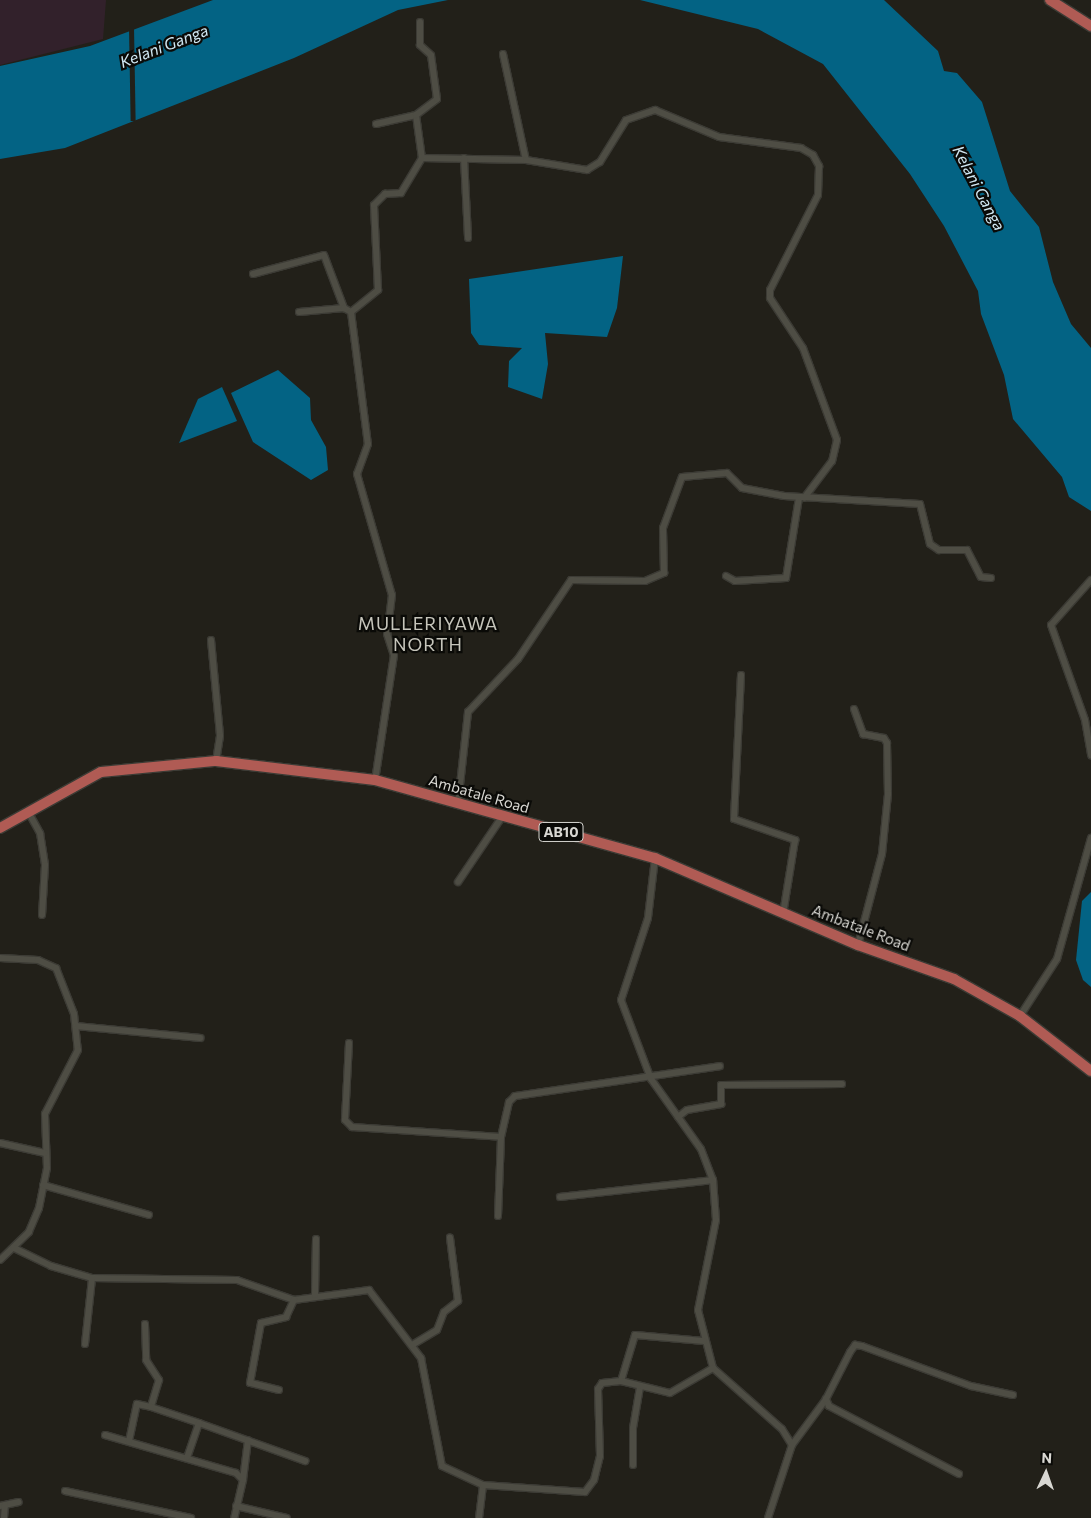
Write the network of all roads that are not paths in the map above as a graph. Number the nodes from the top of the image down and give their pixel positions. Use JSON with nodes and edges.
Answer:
{"nodes":[{"id":1,"x":1050,"y":0,"type":"edge"},
{"id":2,"x":420,"y":22,"type":"dead end"},
{"id":3,"x":1091,"y":26,"type":"edge"},
{"id":4,"x":503,"y":54,"type":"dead end"},
{"id":5,"x":416,"y":115,"type":"junction"},
{"id":6,"x":376,"y":124,"type":"dead end"},
{"id":7,"x":422,"y":158,"type":"junction"},
{"id":8,"x":464,"y":158,"type":"junction"},
{"id":9,"x":526,"y":160,"type":"junction"},
{"id":10,"x":468,"y":238,"type":"dead end"},
{"id":11,"x":253,"y":274,"type":"dead end"},
{"id":12,"x":344,"y":308,"type":"junction"},
{"id":13,"x":299,"y":312,"type":"dead end"},
{"id":14,"x":351,"y":312,"type":"junction"},
{"id":15,"x":802,"y":498,"type":"junction"},
{"id":16,"x":726,"y":576,"type":"dead end"},
{"id":17,"x":991,"y":578,"type":"dead end"},
{"id":18,"x":1091,"y":580,"type":"edge"},
{"id":19,"x":211,"y":640,"type":"dead end"},
{"id":20,"x":741,"y":675,"type":"dead end"},
{"id":21,"x":854,"y":710,"type":"dead end"},
{"id":22,"x":1091,"y":755,"type":"edge"},
{"id":23,"x":216,"y":761,"type":"junction"},
{"id":24,"x":375,"y":780,"type":"junction"},
{"id":25,"x":458,"y":804,"type":"junction"},
{"id":26,"x":30,"y":815,"type":"junction"},
{"id":27,"x":502,"y":817,"type":"junction"},
{"id":28,"x":0,"y":828,"type":"edge"},
{"id":29,"x":1091,"y":838,"type":"edge"},
{"id":30,"x":655,"y":858,"type":"junction"},
{"id":31,"x":458,"y":882,"type":"dead end"},
{"id":32,"x":783,"y":914,"type":"junction"},
{"id":33,"x":42,"y":915,"type":"dead end"},
{"id":34,"x":858,"y":945,"type":"junction"},
{"id":35,"x":0,"y":958,"type":"edge"},
{"id":36,"x":1020,"y":1016,"type":"junction"},
{"id":37,"x":76,"y":1026,"type":"junction"},
{"id":38,"x":200,"y":1038,"type":"dead end"},
{"id":39,"x":349,"y":1043,"type":"dead end"},
{"id":40,"x":720,"y":1066,"type":"dead end"},
{"id":41,"x":1091,"y":1071,"type":"edge"},
{"id":42,"x":651,"y":1079,"type":"junction"},
{"id":43,"x":842,"y":1084,"type":"dead end"},
{"id":44,"x":678,"y":1117,"type":"junction"},
{"id":45,"x":501,"y":1137,"type":"junction"},
{"id":46,"x":0,"y":1143,"type":"edge"},
{"id":47,"x":45,"y":1153,"type":"junction"},
{"id":48,"x":713,"y":1180,"type":"junction"},
{"id":49,"x":43,"y":1185,"type":"junction"},
{"id":50,"x":560,"y":1197,"type":"dead end"},
{"id":51,"x":149,"y":1215,"type":"dead end"},
{"id":52,"x":498,"y":1216,"type":"dead end"},
{"id":53,"x":450,"y":1238,"type":"dead end"},
{"id":54,"x":316,"y":1239,"type":"dead end"},
{"id":55,"x":14,"y":1248,"type":"junction"},
{"id":56,"x":0,"y":1260,"type":"edge"},
{"id":57,"x":92,"y":1278,"type":"junction"},
{"id":58,"x":315,"y":1295,"type":"junction"},
{"id":59,"x":294,"y":1300,"type":"junction"},
{"id":60,"x":145,"y":1324,"type":"dead end"},
{"id":61,"x":704,"y":1342,"type":"junction"},
{"id":62,"x":85,"y":1344,"type":"dead end"},
{"id":63,"x":412,"y":1345,"type":"junction"},
{"id":64,"x":713,"y":1368,"type":"junction"},
{"id":65,"x":621,"y":1381,"type":"junction"},
{"id":66,"x":640,"y":1387,"type":"junction"},
{"id":67,"x":279,"y":1390,"type":"dead end"},
{"id":68,"x":1013,"y":1396,"type":"dead end"},
{"id":69,"x":826,"y":1399,"type":"junction"},
{"id":70,"x":151,"y":1406,"type":"junction"},
{"id":71,"x":199,"y":1423,"type":"junction"},
{"id":72,"x":105,"y":1435,"type":"dead end"},
{"id":73,"x":248,"y":1440,"type":"junction"},
{"id":74,"x":129,"y":1441,"type":"junction"},
{"id":75,"x":792,"y":1445,"type":"junction"},
{"id":76,"x":187,"y":1457,"type":"junction"},
{"id":77,"x":305,"y":1461,"type":"dead end"},
{"id":78,"x":633,"y":1465,"type":"dead end"},
{"id":79,"x":959,"y":1474,"type":"dead end"},
{"id":80,"x":242,"y":1480,"type":"junction"},
{"id":81,"x":483,"y":1485,"type":"junction"},
{"id":82,"x":65,"y":1491,"type":"dead end"},
{"id":83,"x":19,"y":1502,"type":"dead end"},
{"id":84,"x":2,"y":1505,"type":"edge"},
{"id":85,"x":236,"y":1506,"type":"junction"},
{"id":86,"x":4,"y":1518,"type":"edge"},
{"id":87,"x":191,"y":1518,"type":"edge"},
{"id":88,"x":234,"y":1518,"type":"edge"},
{"id":89,"x":287,"y":1518,"type":"edge"},
{"id":90,"x":479,"y":1518,"type":"edge"},
{"id":91,"x":768,"y":1518,"type":"edge"}],
"edges":[{"from":1,"to":3,"type":"main road"},
{"from":2,"to":5,"type":"street"},
{"from":4,"to":9,"type":"street"},
{"from":5,"to":6,"type":"street"},
{"from":5,"to":7,"type":"street"},
{"from":7,"to":8,"type":"street"},
{"from":7,"to":14,"type":"street"},
{"from":8,"to":9,"type":"street"},
{"from":8,"to":10,"type":"street"},
{"from":9,"to":15,"type":"street"},
{"from":11,"to":12,"type":"street"},
{"from":12,"to":13,"type":"street"},
{"from":12,"to":14,"type":"street"},
{"from":14,"to":24,"type":"street"},
{"from":15,"to":16,"type":"street"},
{"from":15,"to":17,"type":"street"},
{"from":15,"to":25,"type":"street"},
{"from":18,"to":22,"type":"street"},
{"from":19,"to":23,"type":"street"},
{"from":20,"to":32,"type":"street"},
{"from":21,"to":34,"type":"street"},
{"from":23,"to":24,"type":"main road","name":"Ambatale Road","number":"AB10"},
{"from":23,"to":26,"type":"main road","name":"Ambatale Road","number":"AB10"},
{"from":24,"to":25,"type":"main road","name":"Ambatale Road","number":"AB10"},
{"from":25,"to":27,"type":"main road","name":"Ambatale Road","number":"AB10"},
{"from":26,"to":28,"type":"main road","name":"Ambatale Road","number":"AB10"},
{"from":26,"to":33,"type":"street"},
{"from":27,"to":30,"type":"main road","name":"Ambatale Road","number":"AB10"},
{"from":27,"to":31,"type":"street"},
{"from":29,"to":36,"type":"street"},
{"from":30,"to":32,"type":"main road","name":"Ambatale Road","number":"AB10"},
{"from":30,"to":42,"type":"street"},
{"from":32,"to":34,"type":"main road","name":"Ambatale Road","number":"AB10"},
{"from":34,"to":36,"type":"main road","name":"Ambatale Road","number":"AB10"},
{"from":35,"to":37,"type":"street"},
{"from":36,"to":41,"type":"main road","name":"Ambatale Road","number":"AB10"},
{"from":37,"to":38,"type":"street"},
{"from":37,"to":47,"type":"street"},
{"from":39,"to":45,"type":"street"},
{"from":40,"to":42,"type":"street"},
{"from":42,"to":44,"type":"street"},
{"from":42,"to":45,"type":"street"},
{"from":43,"to":44,"type":"street"},
{"from":44,"to":48,"type":"street"},
{"from":45,"to":52,"type":"street"},
{"from":46,"to":47,"type":"street"},
{"from":47,"to":49,"type":"street"},
{"from":48,"to":50,"type":"street"},
{"from":48,"to":61,"type":"street"},
{"from":49,"to":51,"type":"street"},
{"from":49,"to":55,"type":"street"},
{"from":53,"to":63,"type":"street"},
{"from":54,"to":58,"type":"street"},
{"from":55,"to":56,"type":"street"},
{"from":55,"to":57,"type":"street"},
{"from":57,"to":59,"type":"street"},
{"from":57,"to":62,"type":"street"},
{"from":58,"to":59,"type":"street"},
{"from":58,"to":63,"type":"street"},
{"from":59,"to":67,"type":"street"},
{"from":60,"to":70,"type":"street"},
{"from":61,"to":64,"type":"street"},
{"from":61,"to":65,"type":"street"},
{"from":63,"to":81,"type":"street"},
{"from":64,"to":66,"type":"street"},
{"from":64,"to":75,"type":"street"},
{"from":65,"to":66,"type":"street"},
{"from":65,"to":81,"type":"street"},
{"from":66,"to":78,"type":"street"},
{"from":68,"to":69,"type":"street"},
{"from":69,"to":75,"type":"street"},
{"from":69,"to":79,"type":"street"},
{"from":70,"to":71,"type":"street"},
{"from":70,"to":74,"type":"street"},
{"from":71,"to":73,"type":"street"},
{"from":71,"to":76,"type":"street"},
{"from":72,"to":74,"type":"street"},
{"from":73,"to":77,"type":"street"},
{"from":73,"to":80,"type":"street"},
{"from":74,"to":76,"type":"street"},
{"from":75,"to":91,"type":"street"},
{"from":76,"to":80,"type":"street"},
{"from":80,"to":85,"type":"street"},
{"from":81,"to":90,"type":"street"},
{"from":82,"to":87,"type":"street"},
{"from":83,"to":84,"type":"street"},
{"from":84,"to":86,"type":"street"},
{"from":85,"to":88,"type":"street"},
{"from":85,"to":89,"type":"street"}]}
